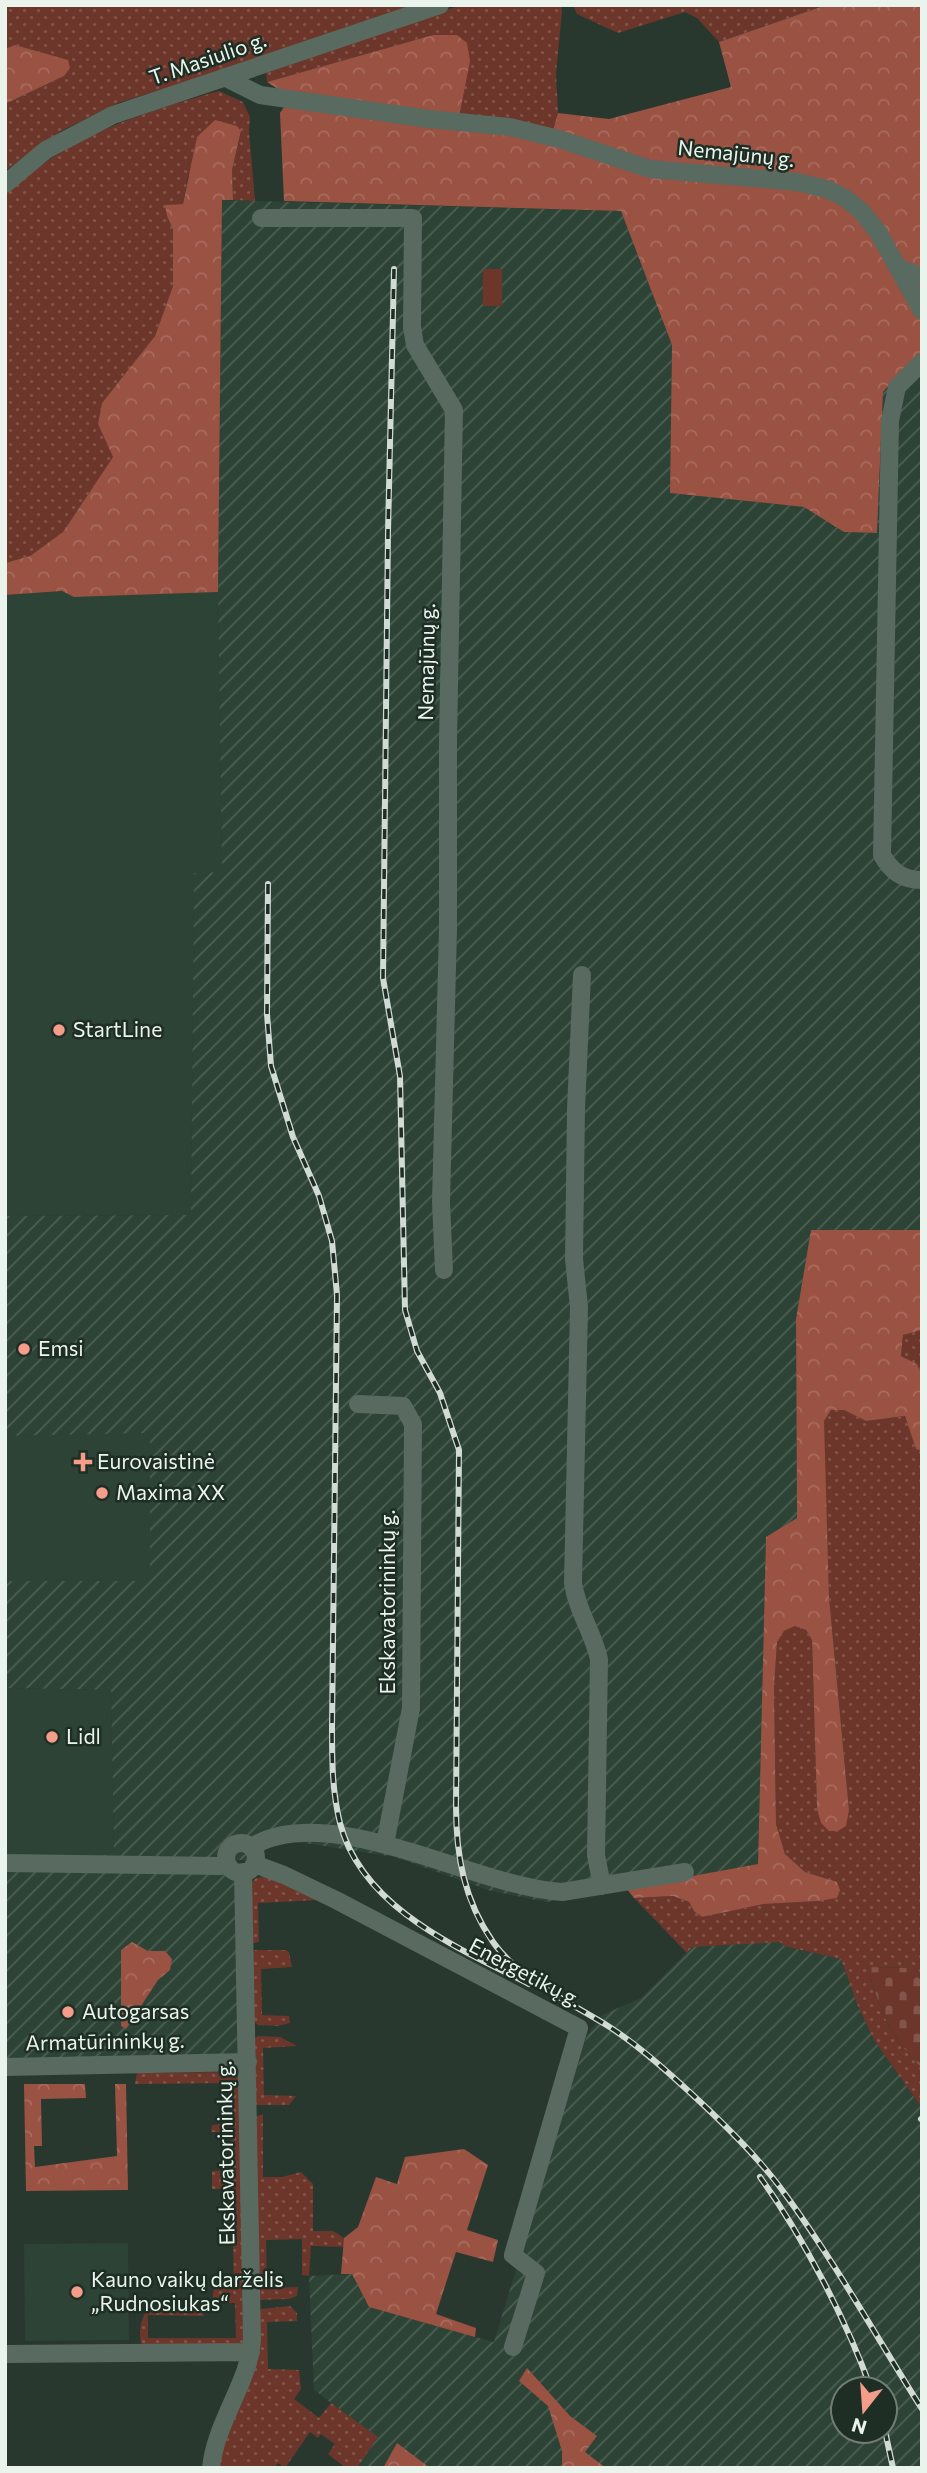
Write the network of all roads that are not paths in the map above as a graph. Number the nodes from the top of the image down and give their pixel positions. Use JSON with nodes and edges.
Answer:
{"nodes":[{"id":1,"x":440,"y":5,"type":"edge"},
{"id":2,"x":224,"y":77,"type":"junction"},
{"id":3,"x":5,"y":184,"type":"edge"},
{"id":4,"x":261,"y":218,"type":"dead end"},
{"id":5,"x":897,"y":267,"type":"junction"},
{"id":6,"x":922,"y":277,"type":"edge"},
{"id":7,"x":922,"y":311,"type":"edge"},
{"id":8,"x":922,"y":362,"type":"edge"},
{"id":9,"x":922,"y":880,"type":"edge"},
{"id":10,"x":582,"y":975,"type":"dead end"},
{"id":11,"x":444,"y":1270,"type":"dead end"},
{"id":12,"x":358,"y":1404,"type":"dead end"},
{"id":13,"x":385,"y":1844,"type":"junction"},
{"id":14,"x":244,"y":1862,"type":"junction"},
{"id":15,"x":5,"y":1863,"type":"edge"},
{"id":16,"x":685,"y":1872,"type":"dead end"},
{"id":17,"x":602,"y":1886,"type":"junction"},
{"id":18,"x":248,"y":2062,"type":"junction"},
{"id":19,"x":5,"y":2067,"type":"edge"},
{"id":20,"x":513,"y":2347,"type":"dead end"},
{"id":21,"x":251,"y":2352,"type":"junction"},
{"id":22,"x":5,"y":2354,"type":"edge"},
{"id":23,"x":211,"y":2468,"type":"edge"}],
"edges":[{"from":1,"to":2,"type":"street","name":"T. Masiulio g."},
{"from":2,"to":3,"type":"street","name":"T. Masiulio g."},
{"from":2,"to":5,"type":"street","name":"Nemajūnų g."},
{"from":4,"to":11,"type":"street","name":"Nemajūnų g."},
{"from":5,"to":6,"type":"street"},
{"from":5,"to":7,"type":"street","name":"Nemajūnų g."},
{"from":8,"to":9,"type":"street"},
{"from":10,"to":17,"type":"street"},
{"from":12,"to":13,"type":"street","name":"Ekskavatorininkų g."},
{"from":13,"to":14,"type":"street"},
{"from":13,"to":17,"type":"street"},
{"from":14,"to":15,"type":"street"},
{"from":14,"to":18,"type":"street","name":"Ekskavatorininkų g."},
{"from":14,"to":20,"type":"street","name":"Energetikų g."},
{"from":16,"to":17,"type":"street"},
{"from":18,"to":19,"type":"street","name":"Armatūrininkų g."},
{"from":18,"to":21,"type":"street","name":"Ekskavatorininkų g."},
{"from":21,"to":22,"type":"street"},
{"from":21,"to":23,"type":"street","name":"Ekskavatorininkų g."}]}
